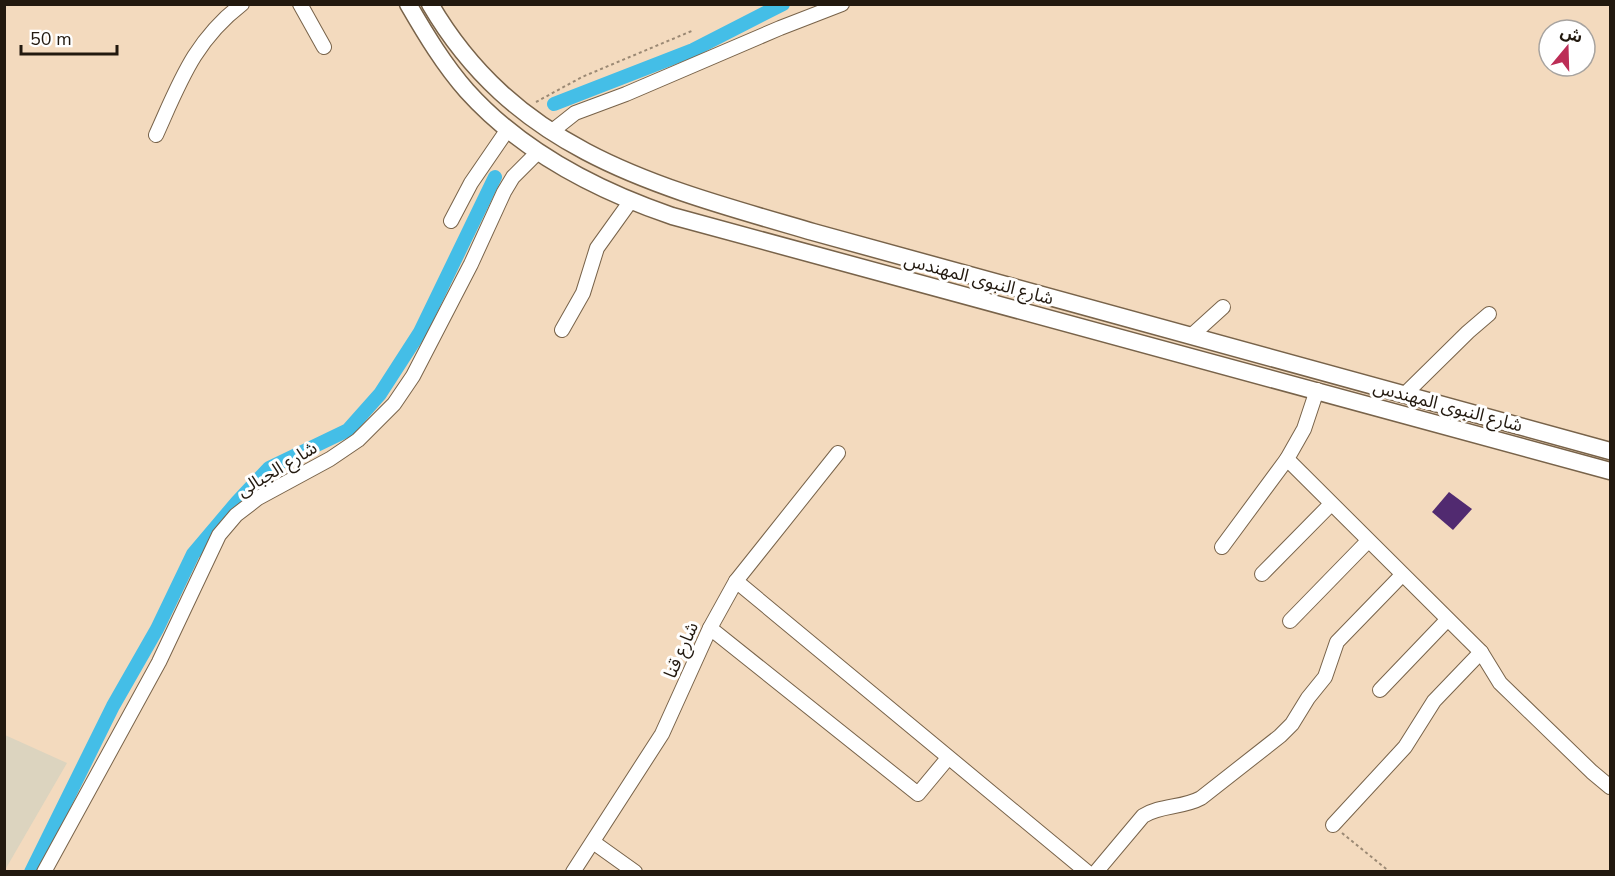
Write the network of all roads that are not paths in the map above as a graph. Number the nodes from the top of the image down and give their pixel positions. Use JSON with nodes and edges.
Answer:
{"nodes":[{"id":1,"x":242,"y":4,"type":"edge"},
{"id":2,"x":300,"y":4,"type":"edge"},
{"id":3,"x":408,"y":4,"type":"edge"},
{"id":4,"x":430,"y":4,"type":"edge"},
{"id":5,"x":842,"y":4,"type":"edge"},
{"id":6,"x":324,"y":47,"type":"dead end"},
{"id":7,"x":508,"y":129,"type":"junction"},
{"id":8,"x":550,"y":132,"type":"junction"},
{"id":9,"x":156,"y":135,"type":"dead end"},
{"id":10,"x":538,"y":152,"type":"junction"},
{"id":11,"x":630,"y":202,"type":"junction"},
{"id":12,"x":451,"y":221,"type":"dead end"},
{"id":13,"x":813,"y":232,"type":"junction"},
{"id":14,"x":848,"y":241,"type":"junction"},
{"id":15,"x":808,"y":253,"type":"junction"},
{"id":16,"x":843,"y":262,"type":"junction"},
{"id":17,"x":1223,"y":307,"type":"dead end"},
{"id":18,"x":1490,"y":314,"type":"dead end"},
{"id":19,"x":562,"y":330,"type":"dead end"},
{"id":20,"x":1191,"y":336,"type":"junction"},
{"id":21,"x":1317,"y":390,"type":"junction"},
{"id":22,"x":1405,"y":394,"type":"junction"},
{"id":23,"x":1611,"y":451,"type":"edge"},
{"id":24,"x":838,"y":453,"type":"dead end"},
{"id":25,"x":1287,"y":459,"type":"junction"},
{"id":26,"x":1611,"y":471,"type":"edge"},
{"id":27,"x":1331,"y":504,"type":"junction"},
{"id":28,"x":1368,"y":541,"type":"junction"},
{"id":29,"x":1222,"y":547,"type":"dead end"},
{"id":30,"x":1262,"y":574,"type":"dead end"},
{"id":31,"x":1402,"y":575,"type":"junction"},
{"id":32,"x":736,"y":581,"type":"junction"},
{"id":33,"x":1448,"y":620,"type":"junction"},
{"id":34,"x":1290,"y":621,"type":"dead end"},
{"id":35,"x":710,"y":628,"type":"junction"},
{"id":36,"x":1481,"y":652,"type":"junction"},
{"id":37,"x":1380,"y":690,"type":"dead end"},
{"id":38,"x":948,"y":758,"type":"junction"},
{"id":39,"x":1611,"y":787,"type":"edge"},
{"id":40,"x":1333,"y":825,"type":"road end"},
{"id":41,"x":594,"y":842,"type":"junction"},
{"id":42,"x":44,"y":872,"type":"edge"},
{"id":43,"x":573,"y":872,"type":"edge"},
{"id":44,"x":635,"y":872,"type":"edge"},
{"id":45,"x":1087,"y":872,"type":"edge"},
{"id":46,"x":1096,"y":872,"type":"edge"}],
"edges":[{"from":1,"to":9,"type":"street"},
{"from":2,"to":6,"type":"street"},
{"from":3,"to":7,"type":"main road","name":"شارع النبوى المهندس"},
{"from":4,"to":8,"type":"main road","name":"شارع النبوى المهندس"},
{"from":5,"to":8,"type":"street"},
{"from":7,"to":10,"type":"main road","name":"شارع النبوى المهندس"},
{"from":7,"to":12,"type":"street"},
{"from":8,"to":13,"type":"main road","name":"شارع النبوى المهندس"},
{"from":10,"to":11,"type":"main road","name":"شارع النبوى المهندس"},
{"from":10,"to":42,"type":"street","name":"شارع الجبالى"},
{"from":11,"to":15,"type":"main road","name":"شارع النبوى المهندس"},
{"from":11,"to":19,"type":"street"},
{"from":13,"to":14,"type":"main road","name":"شارع النبوى المهندس"},
{"from":13,"to":15,"type":"main road"},
{"from":14,"to":16,"type":"main road"},
{"from":14,"to":20,"type":"main road","name":"شارع النبوى المهندس"},
{"from":15,"to":16,"type":"main road","name":"شارع النبوى المهندس"},
{"from":16,"to":21,"type":"main road","name":"شارع النبوى المهندس"},
{"from":17,"to":20,"type":"street"},
{"from":18,"to":22,"type":"street"},
{"from":20,"to":22,"type":"main road","name":"شارع النبوى المهندس"},
{"from":21,"to":25,"type":"street"},
{"from":21,"to":26,"type":"main road","name":"شارع النبوى المهندس"},
{"from":22,"to":23,"type":"main road","name":"شارع النبوى المهندس"},
{"from":24,"to":32,"type":"street","name":"شارع قنا"},
{"from":25,"to":27,"type":"street"},
{"from":25,"to":29,"type":"street"},
{"from":27,"to":28,"type":"street"},
{"from":27,"to":30,"type":"street"},
{"from":28,"to":31,"type":"street"},
{"from":28,"to":34,"type":"street"},
{"from":31,"to":33,"type":"street"},
{"from":31,"to":46,"type":"street"},
{"from":32,"to":35,"type":"street","name":"شارع قنا"},
{"from":32,"to":38,"type":"street"},
{"from":33,"to":36,"type":"street"},
{"from":33,"to":37,"type":"street"},
{"from":35,"to":38,"type":"street"},
{"from":35,"to":41,"type":"street","name":"شارع قنا"},
{"from":36,"to":39,"type":"street"},
{"from":36,"to":40,"type":"street"},
{"from":38,"to":45,"type":"street"},
{"from":41,"to":43,"type":"street","name":"شارع قنا"},
{"from":41,"to":44,"type":"street"}]}
